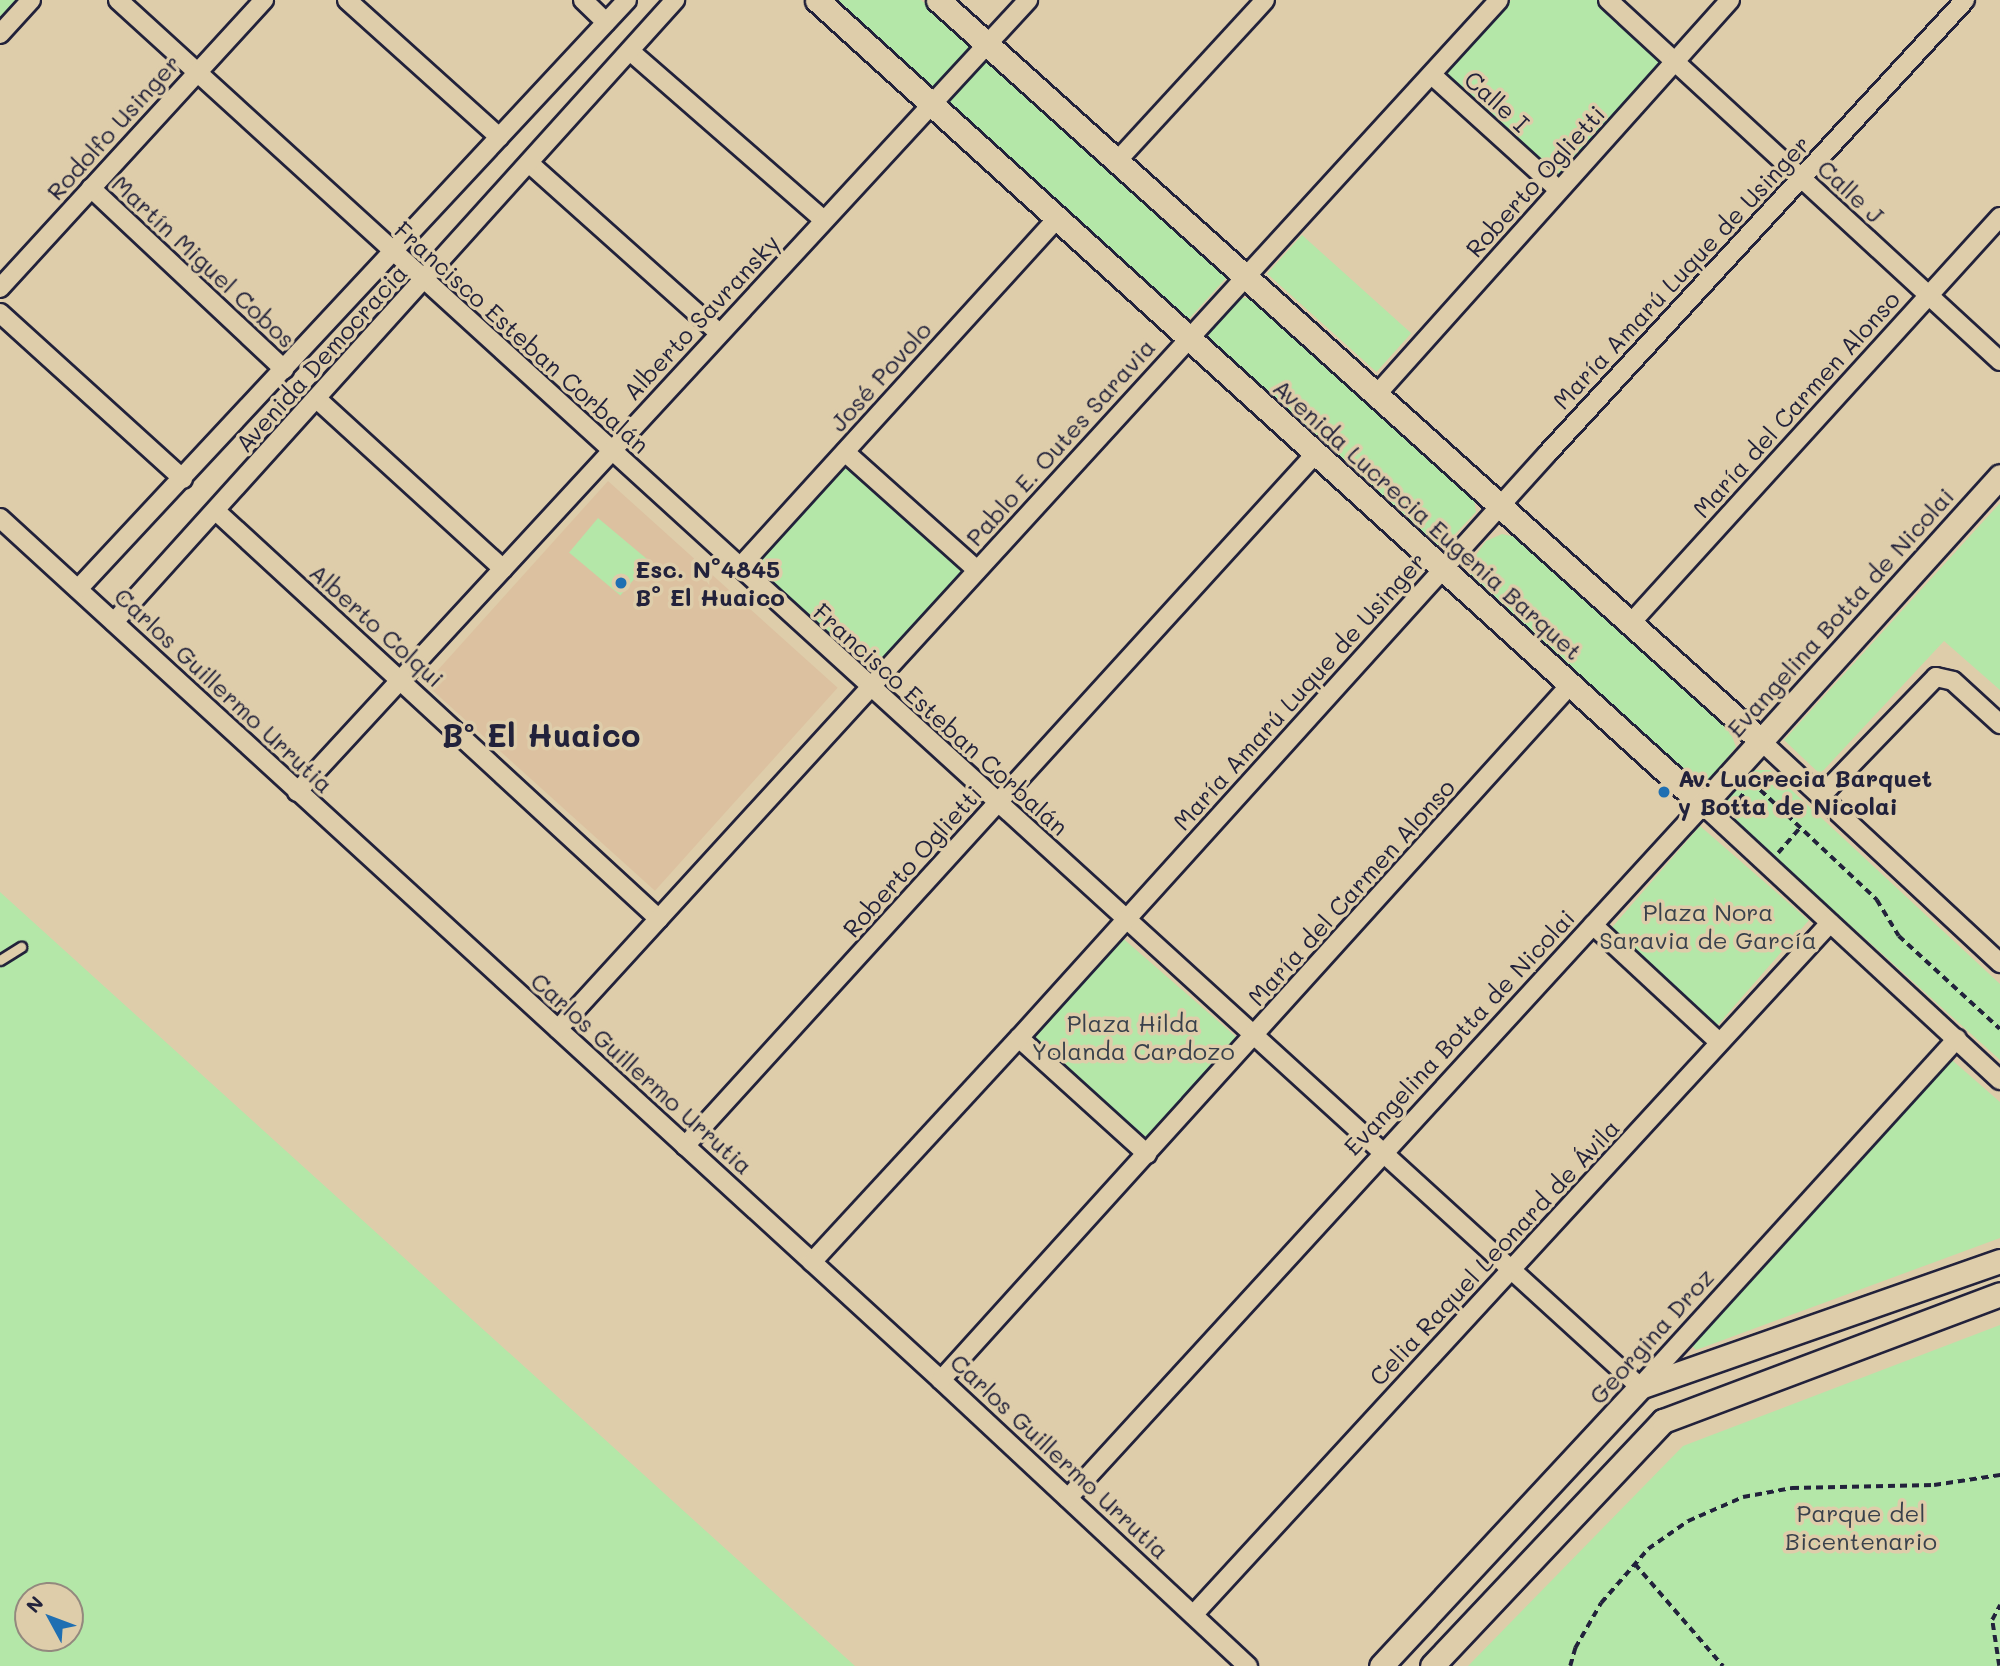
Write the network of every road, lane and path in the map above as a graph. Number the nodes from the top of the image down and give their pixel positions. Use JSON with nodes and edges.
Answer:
{"nodes":[{"id":1,"x":31,"y":0,"type":"edge"},
{"id":2,"x":118,"y":0,"type":"edge"},
{"id":3,"x":264,"y":0,"type":"edge"},
{"id":4,"x":348,"y":0,"type":"edge"},
{"id":5,"x":583,"y":0,"type":"edge"},
{"id":6,"x":627,"y":0,"type":"edge"},
{"id":7,"x":675,"y":0,"type":"edge"},
{"id":8,"x":817,"y":0,"type":"edge"},
{"id":9,"x":938,"y":0,"type":"edge"},
{"id":10,"x":1028,"y":0,"type":"edge"},
{"id":11,"x":1265,"y":0,"type":"edge"},
{"id":12,"x":1499,"y":0,"type":"edge"},
{"id":13,"x":1608,"y":0,"type":"edge"},
{"id":14,"x":1730,"y":0,"type":"edge"},
{"id":15,"x":1965,"y":0,"type":"edge"},
{"id":16,"x":606,"y":22,"type":"junction"},
{"id":17,"x":0,"y":34,"type":"edge"},
{"id":18,"x":988,"y":43,"type":"junction"},
{"id":19,"x":630,"y":51,"type":"junction"},
{"id":20,"x":1674,"y":61,"type":"junction"},
{"id":21,"x":197,"y":72,"type":"junction"},
{"id":22,"x":1432,"y":75,"type":"junction"},
{"id":23,"x":930,"y":104,"type":"junction"},
{"id":24,"x":499,"y":137,"type":"junction"},
{"id":25,"x":1118,"y":160,"type":"junction"},
{"id":26,"x":529,"y":163,"type":"junction"},
{"id":27,"x":1801,"y":178,"type":"junction"},
{"id":28,"x":90,"y":188,"type":"junction"},
{"id":29,"x":1559,"y":190,"type":"junction"},
{"id":30,"x":2000,"y":217,"type":"edge"},
{"id":31,"x":1058,"y":218,"type":"junction"},
{"id":32,"x":824,"y":220,"type":"junction"},
{"id":33,"x":393,"y":252,"type":"junction"},
{"id":34,"x":1245,"y":276,"type":"junction"},
{"id":35,"x":424,"y":281,"type":"junction"},
{"id":36,"x":0,"y":288,"type":"edge"},
{"id":37,"x":1928,"y":295,"type":"junction"},
{"id":38,"x":0,"y":313,"type":"edge"},
{"id":39,"x":719,"y":333,"type":"junction"},
{"id":40,"x":1188,"y":338,"type":"junction"},
{"id":41,"x":2000,"y":361,"type":"edge"},
{"id":42,"x":284,"y":369,"type":"junction"},
{"id":43,"x":1377,"y":394,"type":"junction"},
{"id":44,"x":317,"y":399,"type":"junction"},
{"id":45,"x":611,"y":451,"type":"junction"},
{"id":46,"x":845,"y":452,"type":"junction"},
{"id":47,"x":1316,"y":453,"type":"junction"},
{"id":48,"x":2000,"y":476,"type":"edge"},
{"id":49,"x":183,"y":479,"type":"junction"},
{"id":50,"x":1499,"y":506,"type":"junction"},
{"id":51,"x":216,"y":511,"type":"junction"},
{"id":52,"x":0,"y":518,"type":"edge"},
{"id":53,"x":1444,"y":567,"type":"junction"},
{"id":54,"x":739,"y":568,"type":"junction"},
{"id":55,"x":503,"y":569,"type":"junction"},
{"id":56,"x":976,"y":570,"type":"junction"},
{"id":57,"x":78,"y":589,"type":"junction"},
{"id":58,"x":114,"y":622,"type":"junction"},
{"id":59,"x":1630,"y":624,"type":"junction"},
{"id":60,"x":401,"y":680,"type":"junction"},
{"id":61,"x":1571,"y":684,"type":"junction"},
{"id":62,"x":870,"y":687,"type":"junction"},
{"id":63,"x":2000,"y":724,"type":"edge"},
{"id":64,"x":1760,"y":740,"type":"junction"},
{"id":65,"x":1735,"y":768,"type":"junction"},
{"id":66,"x":298,"y":792,"type":"junction"},
{"id":67,"x":1822,"y":795,"type":"junction"},
{"id":68,"x":998,"y":803,"type":"junction"},
{"id":69,"x":1703,"y":805,"type":"junction"},
{"id":70,"x":1800,"y":828,"type":"junction"},
{"id":71,"x":1768,"y":865,"type":"junction"},
{"id":72,"x":1124,"y":918,"type":"junction"},
{"id":73,"x":659,"y":919,"type":"junction"},
{"id":74,"x":1830,"y":923,"type":"junction"},
{"id":75,"x":1593,"y":925,"type":"junction"},
{"id":76,"x":21,"y":947,"type":"dead end"},
{"id":77,"x":0,"y":960,"type":"edge"},
{"id":78,"x":2000,"y":963,"type":"edge"},
{"id":79,"x":558,"y":1029,"type":"junction"},
{"id":80,"x":2000,"y":1029,"type":"edge"},
{"id":81,"x":1254,"y":1037,"type":"junction"},
{"id":82,"x":1019,"y":1038,"type":"junction"},
{"id":83,"x":1957,"y":1039,"type":"junction"},
{"id":84,"x":1719,"y":1042,"type":"junction"},
{"id":85,"x":2000,"y":1080,"type":"edge"},
{"id":86,"x":685,"y":1146,"type":"junction"},
{"id":87,"x":1383,"y":1152,"type":"junction"},
{"id":88,"x":1147,"y":1154,"type":"junction"},
{"id":89,"x":2000,"y":1261,"type":"edge"},
{"id":90,"x":812,"y":1262,"type":"junction"},
{"id":91,"x":1511,"y":1270,"type":"junction"},
{"id":92,"x":2000,"y":1294,"type":"edge"},
{"id":93,"x":942,"y":1380,"type":"junction"},
{"id":94,"x":1640,"y":1387,"type":"junction"},
{"id":95,"x":2000,"y":1475,"type":"edge"},
{"id":96,"x":1068,"y":1498,"type":"junction"},
{"id":97,"x":1635,"y":1564,"type":"junction"},
{"id":98,"x":2000,"y":1605,"type":"edge"},
{"id":99,"x":1194,"y":1614,"type":"junction"},
{"id":100,"x":2000,"y":1646,"type":"edge"},
{"id":101,"x":1994,"y":1649,"type":"junction"},
{"id":102,"x":1248,"y":1666,"type":"edge"},
{"id":103,"x":1381,"y":1666,"type":"edge"},
{"id":104,"x":1432,"y":1666,"type":"edge"},
{"id":105,"x":1570,"y":1666,"type":"edge"},
{"id":106,"x":1723,"y":1666,"type":"edge"},
{"id":107,"x":1999,"y":1666,"type":"edge"}],
"edges":[{"from":1,"to":17,"type":"street"},
{"from":2,"to":21,"type":"street","name":"Francisco Esteban Corbalán"},
{"from":3,"to":21,"type":"street","name":"Rodolfo Usinger"},
{"from":4,"to":24,"type":"street"},
{"from":5,"to":16,"type":"street"},
{"from":6,"to":16,"type":"street","name":"Avenida Democracia"},
{"from":7,"to":19,"type":"street","name":"Avenida Democracia"},
{"from":8,"to":23,"type":"street","name":"Avenida Lucrecia Eugenia Barquet"},
{"from":9,"to":18,"type":"street"},
{"from":10,"to":18,"type":"street","name":"Alberto Savransky"},
{"from":11,"to":25,"type":"street"},
{"from":12,"to":22,"type":"street","name":"Pablo E. Outes Saravia"},
{"from":13,"to":20,"type":"street","name":"Calle J"},
{"from":14,"to":20,"type":"street","name":"Roberto Oglietti"},
{"from":15,"to":27,"type":"street","name":"María Amarú Luque de Usinger"},
{"from":16,"to":24,"type":"street","name":"Avenida Democracia"},
{"from":18,"to":23,"type":"street","name":"Alberto Savransky"},
{"from":18,"to":25,"type":"street"},
{"from":19,"to":26,"type":"street","name":"Avenida Democracia"},
{"from":19,"to":32,"type":"street"},
{"from":20,"to":27,"type":"street","name":"Calle J"},
{"from":20,"to":29,"type":"street","name":"Roberto Oglietti"},
{"from":21,"to":28,"type":"street","name":"Rodolfo Usinger"},
{"from":21,"to":33,"type":"street","name":"Francisco Esteban Corbalán"},
{"from":22,"to":29,"type":"street","name":"Calle I"},
{"from":22,"to":34,"type":"street","name":"Pablo E. Outes Saravia"},
{"from":23,"to":31,"type":"street","name":"Avenida Lucrecia Eugenia Barquet"},
{"from":23,"to":32,"type":"street","name":"Alberto Savransky"},
{"from":24,"to":33,"type":"street","name":"Avenida Democracia"},
{"from":25,"to":34,"type":"street"},
{"from":26,"to":35,"type":"street","name":"Avenida Democracia"},
{"from":26,"to":39,"type":"street"},
{"from":27,"to":37,"type":"street","name":"Calle J"},
{"from":27,"to":50,"type":"street","name":"María Amarú Luque de Usinger"},
{"from":28,"to":36,"type":"street","name":"Rodolfo Usinger"},
{"from":28,"to":42,"type":"street","name":"Martín Miguel Cobos"},
{"from":29,"to":43,"type":"street","name":"Roberto Oglietti"},
{"from":30,"to":37,"type":"street","name":"María del Carmen Alonso"},
{"from":31,"to":40,"type":"street","name":"Avenida Lucrecia Eugenia Barquet"},
{"from":31,"to":46,"type":"street","name":"José Povolo"},
{"from":32,"to":39,"type":"street","name":"Alberto Savransky"},
{"from":33,"to":35,"type":"street","name":"Francisco Esteban Corbalán"},
{"from":33,"to":42,"type":"street","name":"Avenida Democracia"},
{"from":34,"to":40,"type":"street","name":"Pablo E. Outes Saravia"},
{"from":34,"to":43,"type":"street"},
{"from":35,"to":44,"type":"street","name":"Avenida Democracia"},
{"from":35,"to":45,"type":"street","name":"Francisco Esteban Corbalán"},
{"from":37,"to":41,"type":"street","name":"Calle J"},
{"from":37,"to":59,"type":"street","name":"María del Carmen Alonso"},
{"from":38,"to":49,"type":"street"},
{"from":39,"to":45,"type":"street","name":"Alberto Savransky"},
{"from":40,"to":47,"type":"street","name":"Avenida Lucrecia Eugenia Barquet"},
{"from":40,"to":56,"type":"street","name":"Pablo E. Outes Saravia"},
{"from":42,"to":49,"type":"street","name":"Avenida Democracia"},
{"from":43,"to":50,"type":"street"},
{"from":44,"to":51,"type":"street","name":"Avenida Democracia"},
{"from":44,"to":55,"type":"street"},
{"from":45,"to":54,"type":"street","name":"Francisco Esteban Corbalán"},
{"from":45,"to":55,"type":"street","name":"Alberto Savransky"},
{"from":46,"to":54,"type":"street","name":"José Povolo"},
{"from":46,"to":56,"type":"street"},
{"from":47,"to":53,"type":"street","name":"Avenida Lucrecia Eugenia Barquet"},
{"from":47,"to":68,"type":"street","name":"Roberto Oglietti"},
{"from":48,"to":64,"type":"street","name":"Evangelina Botta de Nicolai"},
{"from":49,"to":57,"type":"street","name":"Avenida Democracia"},
{"from":50,"to":53,"type":"street","name":"María Amarú Luque de Usinger"},
{"from":50,"to":59,"type":"street"},
{"from":51,"to":58,"type":"street","name":"Avenida Democracia"},
{"from":51,"to":60,"type":"street","name":"Alberto Colqui"},
{"from":52,"to":57,"type":"street","name":"Carlos Guillermo Urrutia"},
{"from":53,"to":61,"type":"street","name":"Avenida Lucrecia Eugenia Barquet"},
{"from":53,"to":72,"type":"street","name":"María Amarú Luque de Usinger"},
{"from":54,"to":62,"type":"street","name":"Francisco Esteban Corbalán"},
{"from":55,"to":60,"type":"street","name":"Alberto Savransky"},
{"from":56,"to":62,"type":"street","name":"Pablo E. Outes Saravia"},
{"from":57,"to":58,"type":"street","name":"Carlos Guillermo Urrutia"},
{"from":58,"to":66,"type":"street","name":"Carlos Guillermo Urrutia"},
{"from":59,"to":64,"type":"street"},
{"from":60,"to":66,"type":"street","name":"Alberto Savransky"},
{"from":60,"to":73,"type":"street","name":"Alberto Colqui"},
{"from":61,"to":69,"type":"street","name":"Avenida Lucrecia Eugenia Barquet"},
{"from":61,"to":81,"type":"street","name":"María del Carmen Alonso"},
{"from":62,"to":68,"type":"street","name":"Francisco Esteban Corbalán"},
{"from":62,"to":73,"type":"street","name":"Pablo E. Outes Saravia"},
{"from":63,"to":67,"type":"street"},
{"from":64,"to":65,"type":"street","name":"Evangelina Botta de Nicolai"},
{"from":64,"to":67,"type":"street"},
{"from":65,"to":69,"type":"street","name":"Evangelina Botta de Nicolai"},
{"from":65,"to":70,"type":"path"},
{"from":66,"to":79,"type":"street","name":"Carlos Guillermo Urrutia"},
{"from":67,"to":78,"type":"street"},
{"from":68,"to":72,"type":"street","name":"Francisco Esteban Corbalán"},
{"from":68,"to":86,"type":"street","name":"Roberto Oglietti"},
{"from":69,"to":71,"type":"street","name":"Avenida Lucrecia Eugenia Barquet"},
{"from":69,"to":75,"type":"street","name":"Evangelina Botta de Nicolai"},
{"from":70,"to":71,"type":"path"},
{"from":70,"to":80,"type":"path"},
{"from":71,"to":74,"type":"street","name":"Avenida Lucrecia Eugenia Barquet"},
{"from":72,"to":81,"type":"street","name":"Francisco Esteban Corbalán"},
{"from":72,"to":82,"type":"street","name":"María Amarú Luque de Usinger"},
{"from":73,"to":79,"type":"street","name":"Pablo E. Outes Saravia"},
{"from":74,"to":83,"type":"street","name":"Avenida Lucrecia Eugenia Barquet"},
{"from":74,"to":84,"type":"street","name":"Celia Raquel Leonard de Ávila"},
{"from":75,"to":84,"type":"street"},
{"from":75,"to":87,"type":"street","name":"Evangelina Botta de Nicolai"},
{"from":76,"to":77,"type":"lane"},
{"from":79,"to":86,"type":"street","name":"Carlos Guillermo Urrutia"},
{"from":81,"to":87,"type":"street","name":"Francisco Esteban Corbalán"},
{"from":81,"to":88,"type":"street","name":"María del Carmen Alonso"},
{"from":82,"to":88,"type":"street"},
{"from":82,"to":90,"type":"street","name":"María Amarú Luque de Usinger"},
{"from":83,"to":85,"type":"street","name":"Avenida Lucrecia Eugenia Barquet"},
{"from":83,"to":94,"type":"street","name":"Georgina Droz"},
{"from":84,"to":91,"type":"street","name":"Celia Raquel Leonard de Ávila"},
{"from":86,"to":90,"type":"street","name":"Carlos Guillermo Urrutia"},
{"from":87,"to":91,"type":"street","name":"Francisco Esteban Corbalán"},
{"from":87,"to":96,"type":"street","name":"Evangelina Botta de Nicolai"},
{"from":88,"to":93,"type":"street","name":"María del Carmen Alonso"},
{"from":89,"to":94,"type":"street"},
{"from":90,"to":93,"type":"street","name":"Carlos Guillermo Urrutia"},
{"from":91,"to":94,"type":"street","name":"Francisco Esteban Corbalán"},
{"from":91,"to":99,"type":"street","name":"Celia Raquel Leonard de Ávila"},
{"from":92,"to":104,"type":"street"},
{"from":93,"to":96,"type":"street","name":"Carlos Guillermo Urrutia"},
{"from":94,"to":103,"type":"street","name":"Georgina Droz"},
{"from":95,"to":97,"type":"path"},
{"from":96,"to":99,"type":"street","name":"Carlos Guillermo Urrutia"},
{"from":97,"to":105,"type":"path"},
{"from":97,"to":106,"type":"path"},
{"from":98,"to":101,"type":"path"},
{"from":99,"to":102,"type":"street","name":"Carlos Guillermo Urrutia"},
{"from":100,"to":101,"type":"path"},
{"from":101,"to":107,"type":"path"}]}
